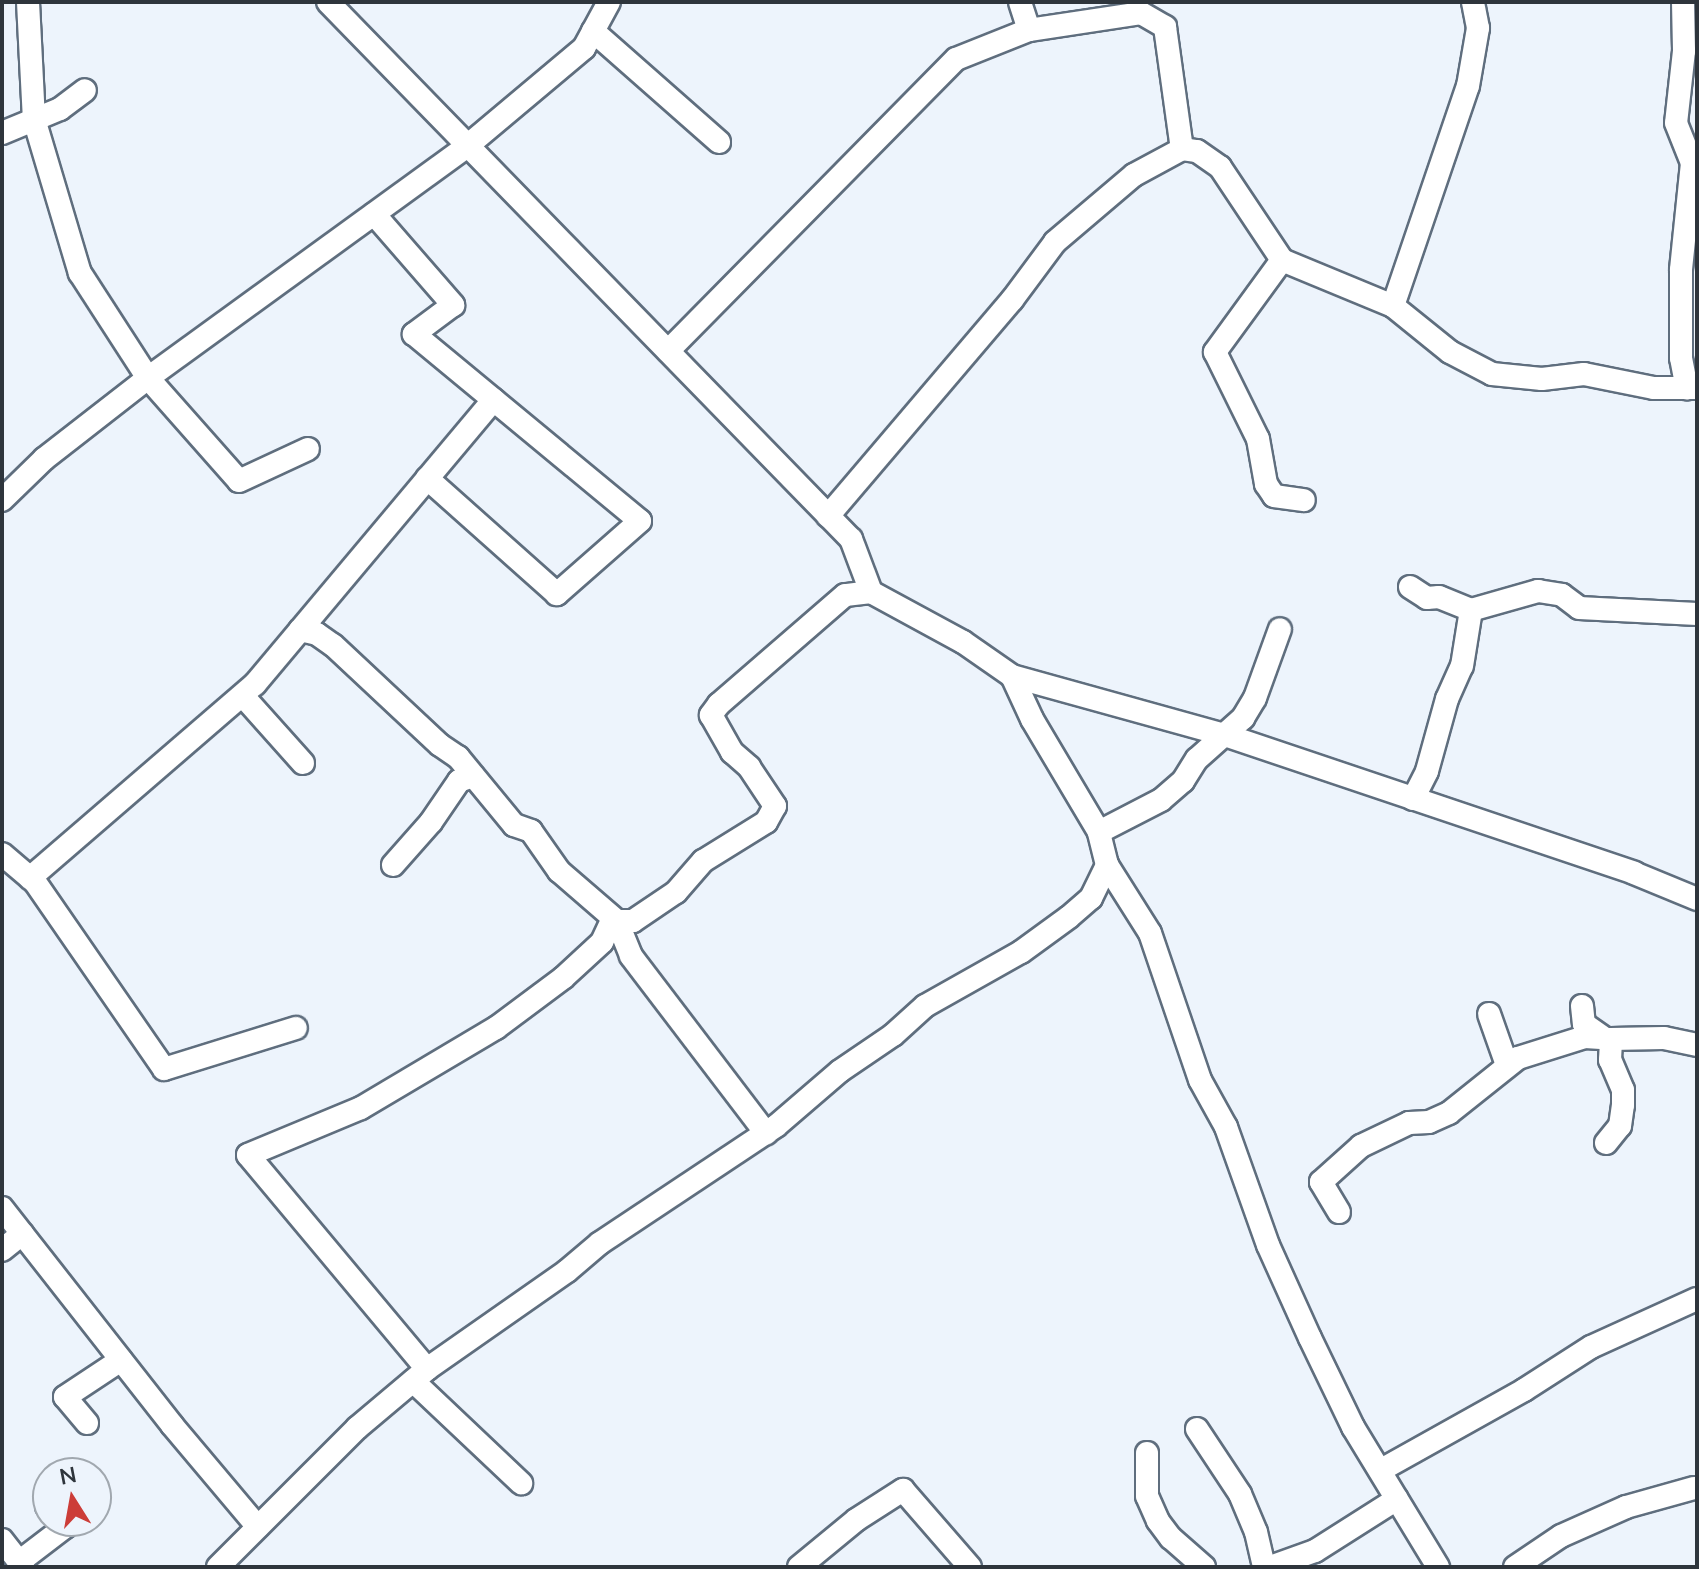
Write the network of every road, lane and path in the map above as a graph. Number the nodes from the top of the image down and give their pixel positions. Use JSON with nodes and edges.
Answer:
{"nodes":[{"id":1,"x":28,"y":2,"type":"edge"},
{"id":2,"x":328,"y":2,"type":"edge"},
{"id":3,"x":609,"y":2,"type":"edge"},
{"id":4,"x":1020,"y":2,"type":"edge"},
{"id":5,"x":1473,"y":2,"type":"edge"},
{"id":6,"x":1683,"y":2,"type":"edge"},
{"id":7,"x":1029,"y":30,"type":"junction"},
{"id":8,"x":593,"y":31,"type":"junction"},
{"id":9,"x":85,"y":90,"type":"dead end"},
{"id":10,"x":34,"y":119,"type":"junction"},
{"id":11,"x":2,"y":133,"type":"edge"},
{"id":12,"x":719,"y":142,"type":"dead end"},
{"id":13,"x":466,"y":147,"type":"junction"},
{"id":14,"x":1182,"y":149,"type":"junction"},
{"id":15,"x":374,"y":214,"type":"junction"},
{"id":16,"x":1282,"y":260,"type":"junction"},
{"id":17,"x":1393,"y":306,"type":"junction"},
{"id":18,"x":668,"y":351,"type":"junction"},
{"id":19,"x":148,"y":378,"type":"junction"},
{"id":20,"x":1692,"y":388,"type":"edge"},
{"id":21,"x":493,"y":400,"type":"junction"},
{"id":22,"x":308,"y":449,"type":"dead end"},
{"id":23,"x":427,"y":478,"type":"junction"},
{"id":24,"x":2,"y":500,"type":"edge"},
{"id":25,"x":1304,"y":500,"type":"dead end"},
{"id":26,"x":828,"y":516,"type":"junction"},
{"id":27,"x":1410,"y":587,"type":"dead end"},
{"id":28,"x":871,"y":592,"type":"junction"},
{"id":29,"x":1471,"y":610,"type":"junction"},
{"id":30,"x":1697,"y":614,"type":"edge"},
{"id":31,"x":1280,"y":629,"type":"dead end"},
{"id":32,"x":300,"y":630,"type":"junction"},
{"id":33,"x":1012,"y":676,"type":"junction"},
{"id":34,"x":243,"y":696,"type":"junction"},
{"id":35,"x":1225,"y":735,"type":"junction"},
{"id":36,"x":303,"y":763,"type":"dead end"},
{"id":37,"x":473,"y":776,"type":"junction"},
{"id":38,"x":1413,"y":799,"type":"junction"},
{"id":39,"x":1099,"y":832,"type":"junction"},
{"id":40,"x":2,"y":854,"type":"edge"},
{"id":41,"x":393,"y":865,"type":"dead end"},
{"id":42,"x":1107,"y":865,"type":"junction"},
{"id":43,"x":30,"y":878,"type":"junction"},
{"id":44,"x":1697,"y":899,"type":"edge"},
{"id":45,"x":615,"y":920,"type":"junction"},
{"id":46,"x":1582,"y":1006,"type":"dead end"},
{"id":47,"x":1489,"y":1014,"type":"dead end"},
{"id":48,"x":296,"y":1028,"type":"dead end"},
{"id":49,"x":1606,"y":1039,"type":"junction"},
{"id":50,"x":1697,"y":1045,"type":"edge"},
{"id":51,"x":1507,"y":1065,"type":"junction"},
{"id":52,"x":766,"y":1133,"type":"junction"},
{"id":53,"x":1606,"y":1143,"type":"dead end"},
{"id":54,"x":2,"y":1208,"type":"edge"},
{"id":55,"x":1339,"y":1212,"type":"dead end"},
{"id":56,"x":22,"y":1234,"type":"junction"},
{"id":57,"x":2,"y":1250,"type":"edge"},
{"id":58,"x":1697,"y":1299,"type":"edge"},
{"id":59,"x":121,"y":1360,"type":"junction"},
{"id":60,"x":420,"y":1375,"type":"junction"},
{"id":61,"x":87,"y":1423,"type":"dead end"},
{"id":62,"x":1197,"y":1429,"type":"dead end"},
{"id":63,"x":1147,"y":1453,"type":"dead end"},
{"id":64,"x":1381,"y":1470,"type":"junction"},
{"id":65,"x":521,"y":1483,"type":"dead end"},
{"id":66,"x":1694,"y":1488,"type":"dead end"},
{"id":67,"x":1397,"y":1499,"type":"junction"},
{"id":68,"x":258,"y":1527,"type":"junction"},
{"id":69,"x":53,"y":1537,"type":"edge"},
{"id":70,"x":2,"y":1540,"type":"edge"},
{"id":71,"x":21,"y":1565,"type":"edge"},
{"id":72,"x":218,"y":1567,"type":"edge"},
{"id":73,"x":799,"y":1567,"type":"edge"},
{"id":74,"x":970,"y":1567,"type":"edge"},
{"id":75,"x":1204,"y":1567,"type":"edge"},
{"id":76,"x":1267,"y":1567,"type":"edge"},
{"id":77,"x":1438,"y":1567,"type":"edge"},
{"id":78,"x":1515,"y":1567,"type":"edge"}],
"edges":[{"from":1,"to":10,"type":"street"},
{"from":2,"to":13,"type":"street"},
{"from":3,"to":8,"type":"street"},
{"from":4,"to":7,"type":"street"},
{"from":5,"to":17,"type":"street"},
{"from":6,"to":20,"type":"street"},
{"from":7,"to":14,"type":"street"},
{"from":7,"to":18,"type":"street"},
{"from":8,"to":12,"type":"street"},
{"from":8,"to":13,"type":"street"},
{"from":9,"to":10,"type":"street"},
{"from":10,"to":11,"type":"street"},
{"from":10,"to":19,"type":"street"},
{"from":13,"to":15,"type":"street"},
{"from":13,"to":18,"type":"street"},
{"from":14,"to":16,"type":"street"},
{"from":14,"to":26,"type":"street"},
{"from":15,"to":19,"type":"street"},
{"from":15,"to":21,"type":"street"},
{"from":16,"to":17,"type":"street"},
{"from":16,"to":25,"type":"street"},
{"from":17,"to":20,"type":"street"},
{"from":18,"to":26,"type":"street"},
{"from":19,"to":22,"type":"street"},
{"from":19,"to":24,"type":"street"},
{"from":21,"to":23,"type":"street"},
{"from":21,"to":23,"type":"street"},
{"from":23,"to":32,"type":"street"},
{"from":26,"to":28,"type":"street"},
{"from":27,"to":29,"type":"street"},
{"from":28,"to":33,"type":"street"},
{"from":28,"to":45,"type":"street"},
{"from":29,"to":30,"type":"street"},
{"from":29,"to":38,"type":"street"},
{"from":31,"to":35,"type":"street"},
{"from":32,"to":34,"type":"street"},
{"from":32,"to":37,"type":"street"},
{"from":33,"to":35,"type":"street"},
{"from":33,"to":39,"type":"street"},
{"from":34,"to":36,"type":"street"},
{"from":34,"to":43,"type":"street"},
{"from":35,"to":38,"type":"street"},
{"from":35,"to":39,"type":"street"},
{"from":37,"to":41,"type":"street"},
{"from":37,"to":45,"type":"street"},
{"from":38,"to":44,"type":"street"},
{"from":39,"to":42,"type":"street"},
{"from":40,"to":43,"type":"street"},
{"from":42,"to":52,"type":"street"},
{"from":42,"to":64,"type":"street"},
{"from":43,"to":48,"type":"street"},
{"from":45,"to":52,"type":"street"},
{"from":45,"to":60,"type":"street"},
{"from":46,"to":49,"type":"street"},
{"from":47,"to":51,"type":"street"},
{"from":49,"to":50,"type":"street"},
{"from":49,"to":51,"type":"street"},
{"from":49,"to":53,"type":"street"},
{"from":51,"to":55,"type":"street"},
{"from":52,"to":60,"type":"street"},
{"from":54,"to":56,"type":"street"},
{"from":56,"to":57,"type":"street"},
{"from":56,"to":59,"type":"street"},
{"from":58,"to":64,"type":"street"},
{"from":59,"to":61,"type":"street"},
{"from":59,"to":68,"type":"street"},
{"from":60,"to":65,"type":"street"},
{"from":60,"to":68,"type":"street"},
{"from":62,"to":76,"type":"street"},
{"from":63,"to":75,"type":"street"},
{"from":64,"to":67,"type":"street"},
{"from":66,"to":78,"type":"street"},
{"from":67,"to":76,"type":"street"},
{"from":67,"to":77,"type":"street"},
{"from":68,"to":72,"type":"street"},
{"from":69,"to":71,"type":"street"},
{"from":70,"to":71,"type":"street"},
{"from":73,"to":74,"type":"street"}]}
